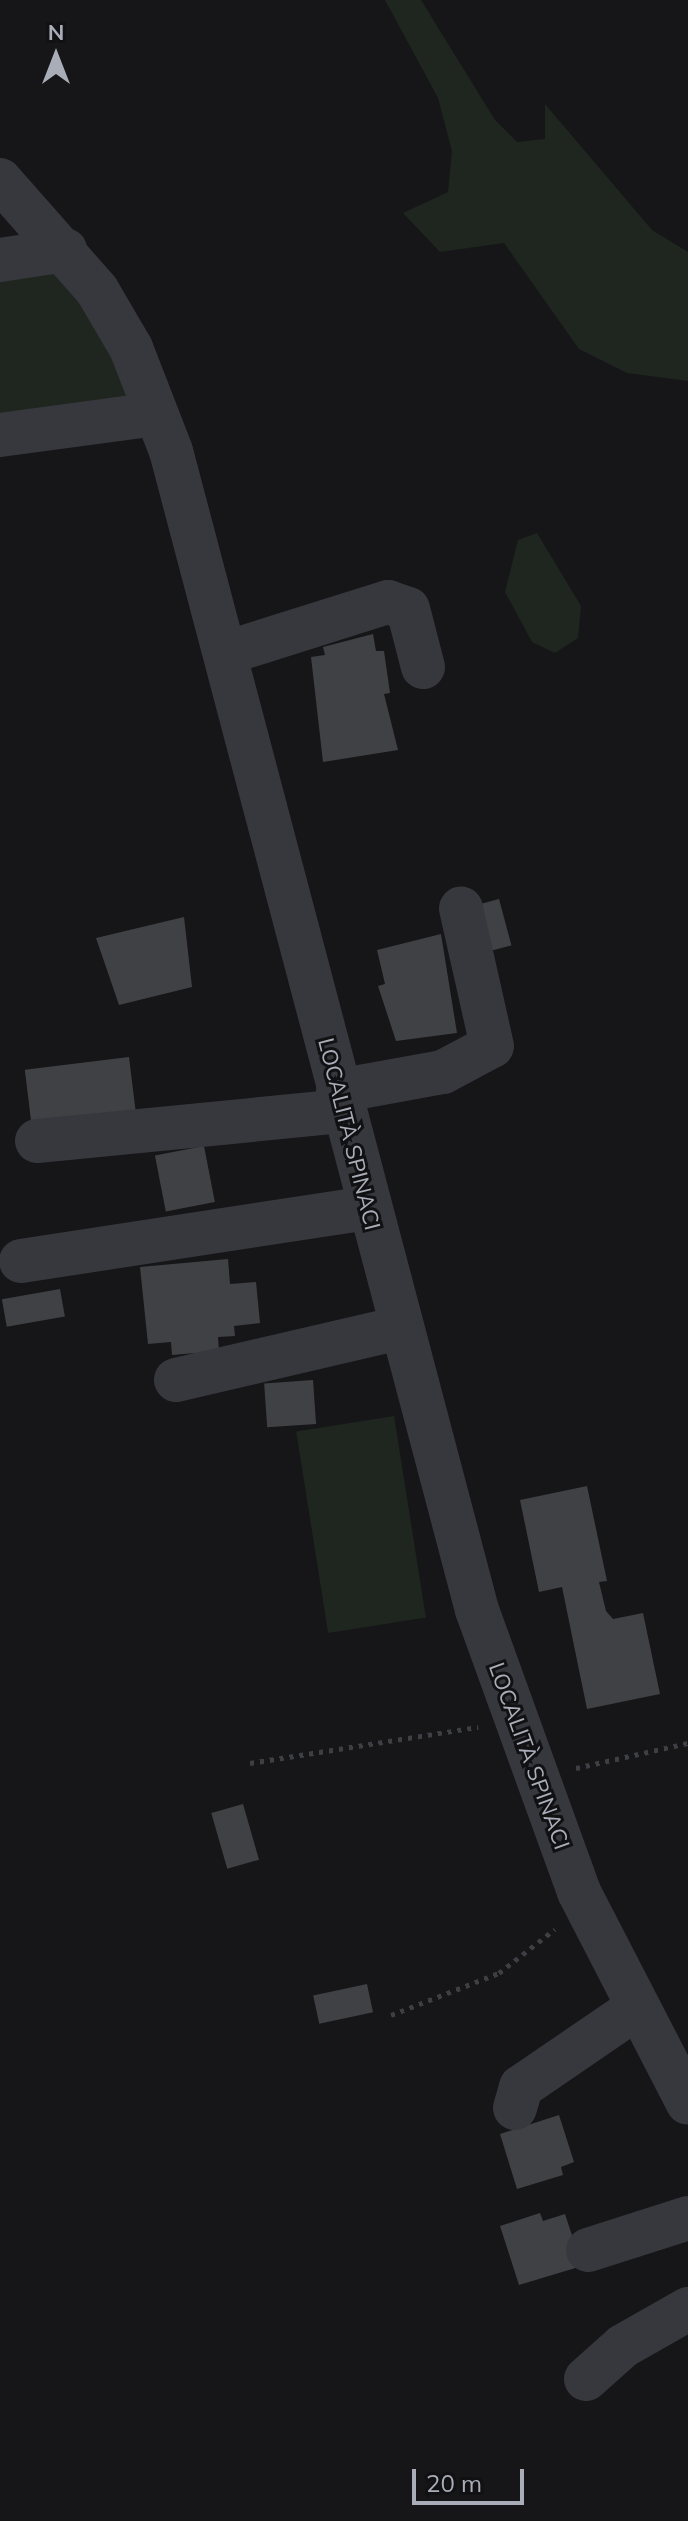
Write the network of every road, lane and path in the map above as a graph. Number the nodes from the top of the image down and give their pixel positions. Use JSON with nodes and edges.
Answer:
{"nodes":[{"id":1,"x":0,"y":180,"type":"edge"},
{"id":2,"x":65,"y":250,"type":"junction"},
{"id":3,"x":0,"y":260,"type":"edge"},
{"id":4,"x":155,"y":414,"type":"junction"},
{"id":5,"x":0,"y":435,"type":"edge"},
{"id":6,"x":226,"y":653,"type":"junction"},
{"id":7,"x":423,"y":667,"type":"dead end"},
{"id":8,"x":461,"y":908,"type":"dead end"},
{"id":9,"x":341,"y":1101,"type":"junction"},
{"id":10,"x":37,"y":1141,"type":"dead end"},
{"id":11,"x":368,"y":1208,"type":"junction"},
{"id":12,"x":21,"y":1261,"type":"dead end"},
{"id":13,"x":399,"y":1328,"type":"junction"},
{"id":14,"x":176,"y":1380,"type":"dead end"},
{"id":15,"x":515,"y":1717,"type":"junction"},
{"id":16,"x":688,"y":1743,"type":"edge"},
{"id":17,"x":250,"y":1763,"type":"dead end"},
{"id":18,"x":536,"y":1777,"type":"junction"},
{"id":19,"x":579,"y":1892,"type":"junction"},
{"id":20,"x":635,"y":2009,"type":"junction"},
{"id":21,"x":391,"y":2015,"type":"dead end"},
{"id":22,"x":688,"y":2103,"type":"edge"},
{"id":23,"x":515,"y":2108,"type":"dead end"},
{"id":24,"x":688,"y":2218,"type":"edge"},
{"id":25,"x":588,"y":2250,"type":"dead end"},
{"id":26,"x":688,"y":2309,"type":"edge"},
{"id":27,"x":586,"y":2379,"type":"dead end"}],
"edges":[{"from":1,"to":2,"type":"street","name":"LOCALITÀ SPINACI"},
{"from":2,"to":3,"type":"street"},
{"from":2,"to":4,"type":"street","name":"LOCALITÀ SPINACI"},
{"from":4,"to":5,"type":"street"},
{"from":4,"to":6,"type":"street","name":"LOCALITÀ SPINACI"},
{"from":6,"to":7,"type":"street"},
{"from":6,"to":9,"type":"street","name":"LOCALITÀ SPINACI"},
{"from":8,"to":9,"type":"street"},
{"from":9,"to":10,"type":"street"},
{"from":9,"to":11,"type":"street","name":"LOCALITÀ SPINACI"},
{"from":11,"to":12,"type":"street"},
{"from":11,"to":13,"type":"street","name":"LOCALITÀ SPINACI"},
{"from":13,"to":14,"type":"street"},
{"from":13,"to":15,"type":"street","name":"LOCALITÀ SPINACI"},
{"from":15,"to":17,"type":"path"},
{"from":15,"to":18,"type":"street","name":"LOCALITÀ SPINACI"},
{"from":16,"to":18,"type":"path"},
{"from":18,"to":19,"type":"street","name":"LOCALITÀ SPINACI"},
{"from":19,"to":20,"type":"street","name":"LOCALITÀ SPINACI"},
{"from":19,"to":21,"type":"path"},
{"from":20,"to":22,"type":"street","name":"LOCALITÀ SPINACI"},
{"from":20,"to":23,"type":"street"},
{"from":24,"to":25,"type":"street"},
{"from":26,"to":27,"type":"street"}]}
